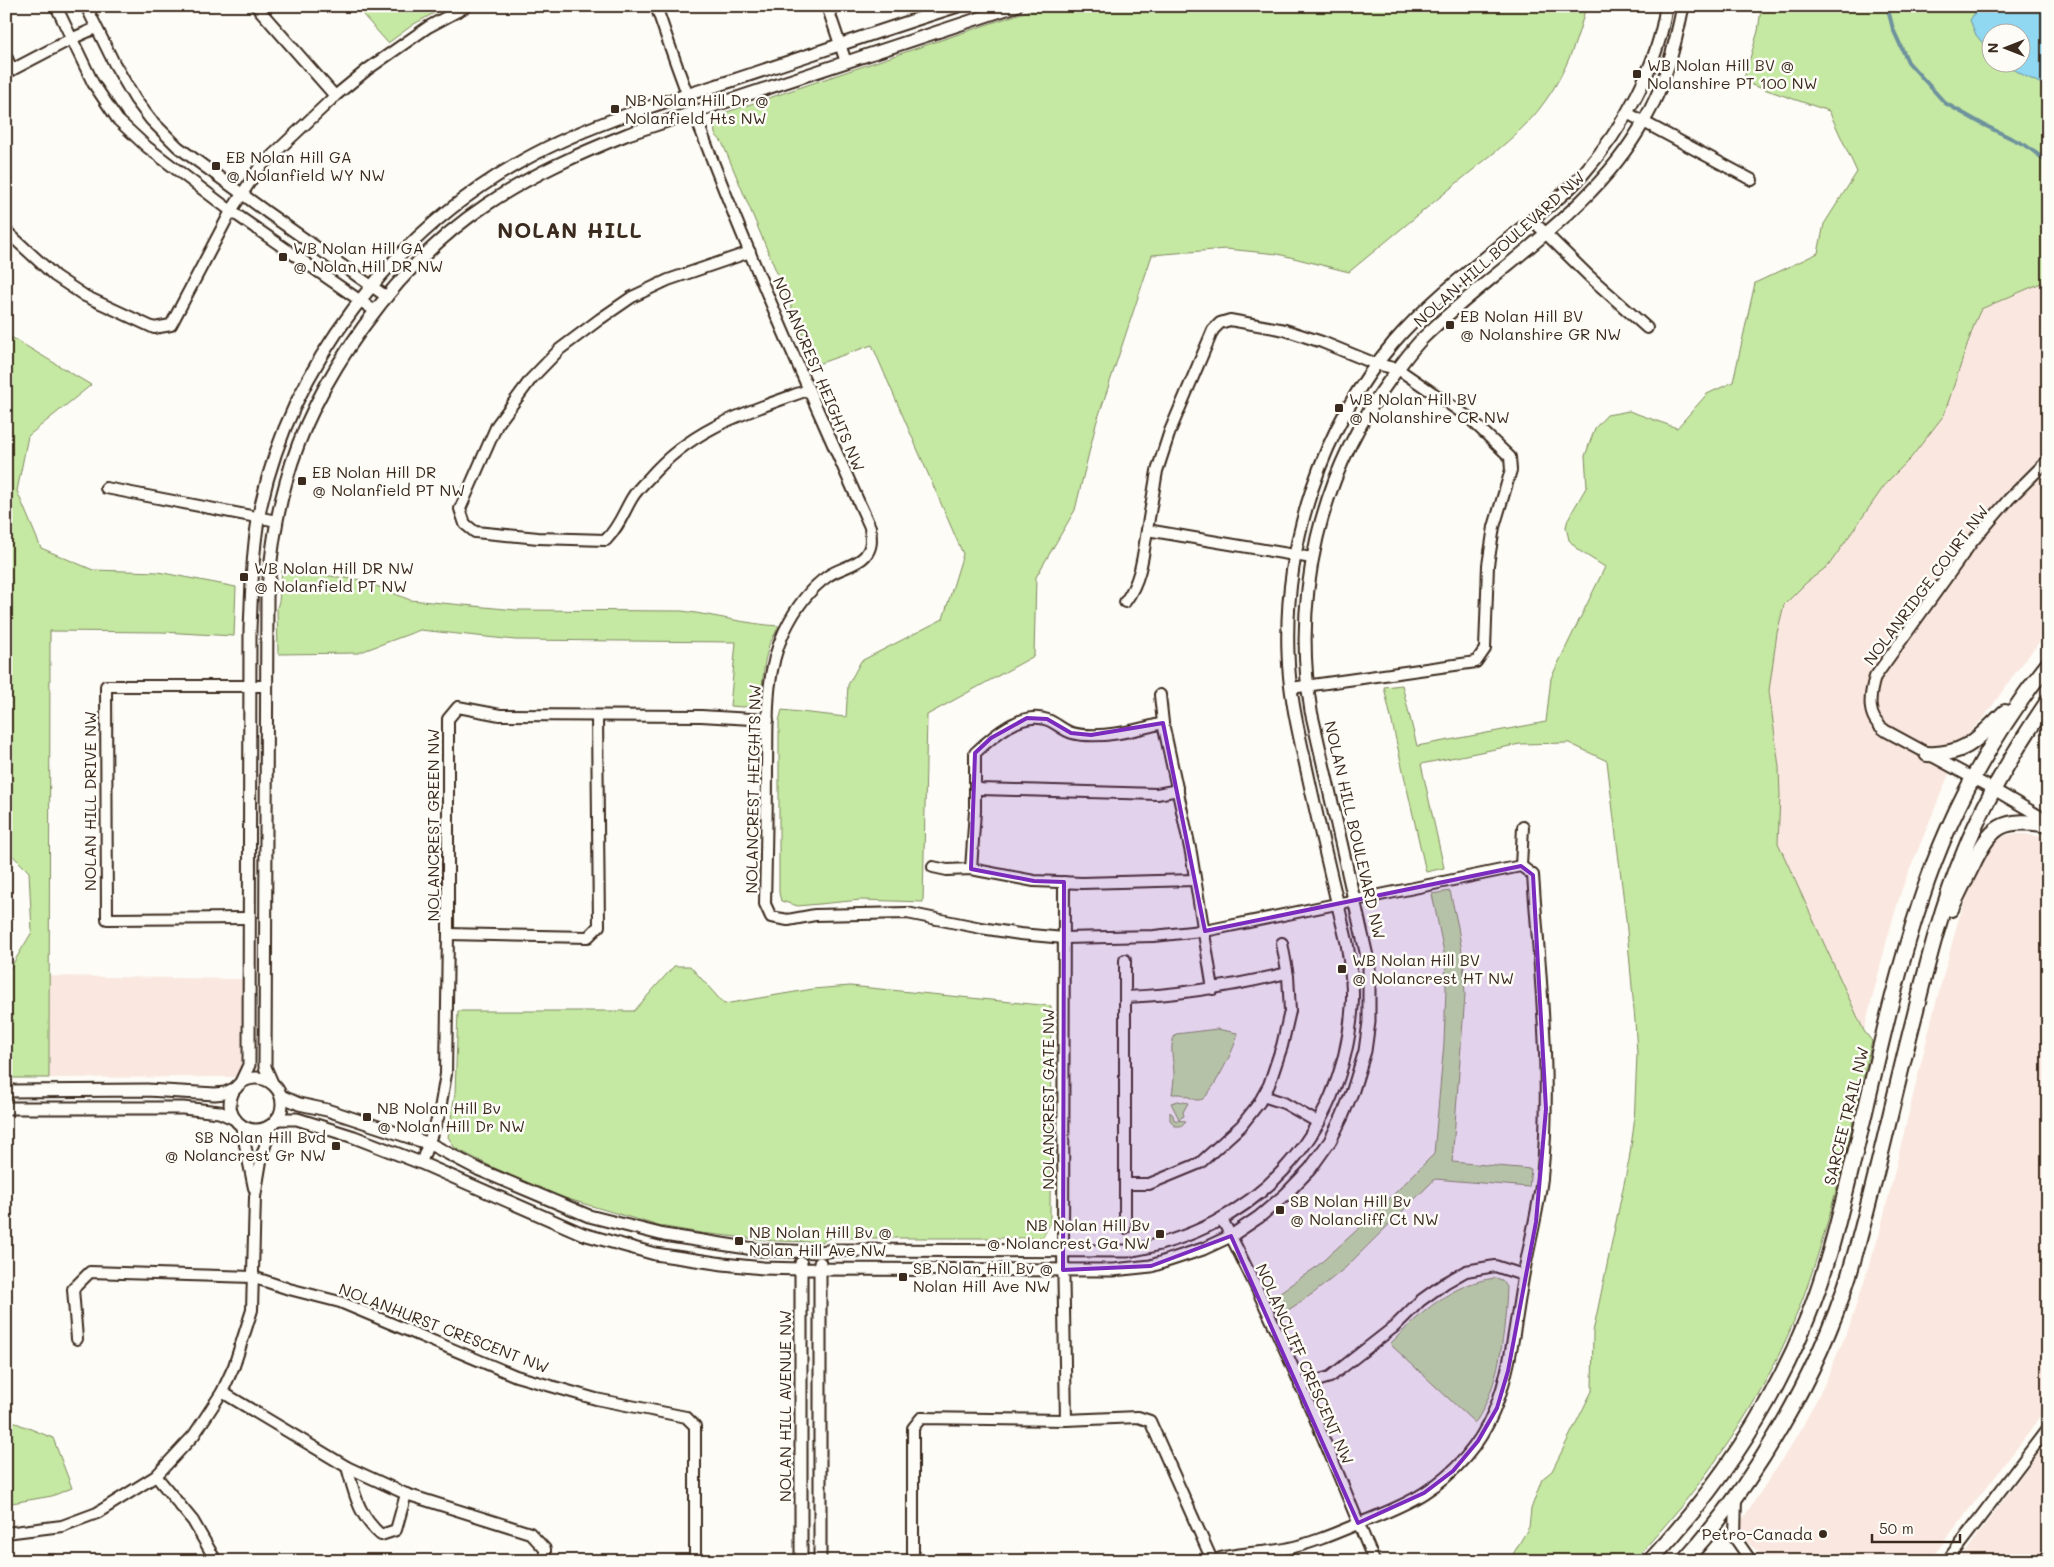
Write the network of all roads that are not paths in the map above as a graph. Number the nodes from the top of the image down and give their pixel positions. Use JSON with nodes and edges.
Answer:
{"nodes":[{"id":1,"x":56,"y":6,"type":"edge"},
{"id":2,"x":86,"y":6,"type":"edge"},
{"id":3,"x":256,"y":6,"type":"edge"},
{"id":4,"x":467,"y":6,"type":"edge"},
{"id":5,"x":656,"y":6,"type":"edge"},
{"id":6,"x":827,"y":6,"type":"edge"},
{"id":7,"x":958,"y":6,"type":"edge"},
{"id":8,"x":1016,"y":6,"type":"edge"},
{"id":9,"x":1666,"y":6,"type":"edge"},
{"id":10,"x":1683,"y":6,"type":"edge"},
{"id":11,"x":996,"y":9,"type":"edge"},
{"id":12,"x":96,"y":28,"type":"junction"},
{"id":13,"x":71,"y":39,"type":"junction"},
{"id":14,"x":840,"y":44,"type":"junction"},
{"id":15,"x":6,"y":56,"type":"edge"},
{"id":16,"x":846,"y":62,"type":"junction"},
{"id":17,"x":9,"y":71,"type":"edge"},
{"id":18,"x":689,"y":94,"type":"junction"},
{"id":19,"x":334,"y":96,"type":"junction"},
{"id":20,"x":694,"y":113,"type":"junction"},
{"id":21,"x":1626,"y":113,"type":"junction"},
{"id":22,"x":1644,"y":122,"type":"junction"},
{"id":23,"x":1752,"y":180,"type":"dead end"},
{"id":24,"x":243,"y":194,"type":"junction"},
{"id":25,"x":231,"y":211,"type":"junction"},
{"id":26,"x":1532,"y":220,"type":"junction"},
{"id":27,"x":6,"y":231,"type":"edge"},
{"id":28,"x":1546,"y":233,"type":"junction"},
{"id":29,"x":750,"y":252,"type":"junction"},
{"id":30,"x":373,"y":285,"type":"junction"},
{"id":31,"x":387,"y":297,"type":"junction"},
{"id":32,"x":361,"y":300,"type":"junction"},
{"id":33,"x":375,"y":311,"type":"junction"},
{"id":34,"x":1647,"y":328,"type":"dead end"},
{"id":35,"x":1381,"y":365,"type":"junction"},
{"id":36,"x":1398,"y":368,"type":"junction"},
{"id":37,"x":808,"y":390,"type":"junction"},
{"id":38,"x":2048,"y":460,"type":"edge"},
{"id":39,"x":106,"y":488,"type":"dead end"},
{"id":40,"x":259,"y":518,"type":"junction"},
{"id":41,"x":277,"y":521,"type":"junction"},
{"id":42,"x":1147,"y":530,"type":"junction"},
{"id":43,"x":1295,"y":555,"type":"junction"},
{"id":44,"x":1312,"y":558,"type":"junction"},
{"id":45,"x":1125,"y":602,"type":"dead end"},
{"id":46,"x":2048,"y":664,"type":"edge"},
{"id":47,"x":250,"y":686,"type":"junction"},
{"id":48,"x":266,"y":686,"type":"junction"},
{"id":49,"x":1307,"y":686,"type":"junction"},
{"id":50,"x":1291,"y":688,"type":"junction"},
{"id":51,"x":1160,"y":695,"type":"dead end"},
{"id":52,"x":2021,"y":699,"type":"junction"},
{"id":53,"x":2048,"y":701,"type":"edge"},
{"id":54,"x":597,"y":716,"type":"junction"},
{"id":55,"x":768,"y":720,"type":"junction"},
{"id":56,"x":1164,"y":723,"type":"junction"},
{"id":57,"x":1928,"y":754,"type":"junction"},
{"id":58,"x":1972,"y":778,"type":"junction"},
{"id":59,"x":975,"y":786,"type":"junction"},
{"id":60,"x":1993,"y":789,"type":"junction"},
{"id":61,"x":1178,"y":790,"type":"junction"},
{"id":62,"x":2048,"y":823,"type":"edge"},
{"id":63,"x":1523,"y":827,"type":"dead end"},
{"id":64,"x":1521,"y":866,"type":"junction"},
{"id":65,"x":932,"y":867,"type":"dead end"},
{"id":66,"x":971,"y":870,"type":"junction"},
{"id":67,"x":1195,"y":880,"type":"junction"},
{"id":68,"x":1064,"y":882,"type":"junction"},
{"id":69,"x":1355,"y":900,"type":"junction"},
{"id":70,"x":1337,"y":904,"type":"junction"},
{"id":71,"x":249,"y":918,"type":"junction"},
{"id":72,"x":1205,"y":931,"type":"junction"},
{"id":73,"x":448,"y":934,"type":"junction"},
{"id":74,"x":1064,"y":938,"type":"junction"},
{"id":75,"x":1282,"y":943,"type":"dead end"},
{"id":76,"x":1125,"y":960,"type":"dead end"},
{"id":77,"x":1926,"y":967,"type":"junction"},
{"id":78,"x":1287,"y":973,"type":"junction"},
{"id":79,"x":1214,"y":989,"type":"junction"},
{"id":80,"x":248,"y":994,"type":"junction"},
{"id":81,"x":264,"y":994,"type":"junction"},
{"id":82,"x":1125,"y":997,"type":"junction"},
{"id":83,"x":272,"y":1082,"type":"junction"},
{"id":84,"x":238,"y":1085,"type":"junction"},
{"id":85,"x":6,"y":1091,"type":"edge"},
{"id":86,"x":281,"y":1096,"type":"junction"},
{"id":87,"x":1263,"y":1096,"type":"junction"},
{"id":88,"x":6,"y":1108,"type":"edge"},
{"id":89,"x":238,"y":1122,"type":"junction"},
{"id":90,"x":275,"y":1122,"type":"junction"},
{"id":91,"x":1319,"y":1123,"type":"junction"},
{"id":92,"x":430,"y":1144,"type":"junction"},
{"id":93,"x":421,"y":1163,"type":"junction"},
{"id":94,"x":1126,"y":1184,"type":"junction"},
{"id":95,"x":255,"y":1197,"type":"junction"},
{"id":96,"x":1222,"y":1219,"type":"junction"},
{"id":97,"x":1125,"y":1228,"type":"dead end"},
{"id":98,"x":1231,"y":1236,"type":"junction"},
{"id":99,"x":800,"y":1251,"type":"junction"},
{"id":100,"x":820,"y":1252,"type":"junction"},
{"id":101,"x":1063,"y":1261,"type":"junction"},
{"id":102,"x":820,"y":1268,"type":"junction"},
{"id":103,"x":801,"y":1269,"type":"junction"},
{"id":104,"x":1523,"y":1275,"type":"junction"},
{"id":105,"x":253,"y":1277,"type":"junction"},
{"id":106,"x":77,"y":1338,"type":"dead end"},
{"id":107,"x":1300,"y":1386,"type":"junction"},
{"id":108,"x":222,"y":1392,"type":"junction"},
{"id":109,"x":1066,"y":1420,"type":"junction"},
{"id":110,"x":2048,"y":1428,"type":"edge"},
{"id":111,"x":347,"y":1466,"type":"junction"},
{"id":112,"x":156,"y":1476,"type":"junction"},
{"id":113,"x":406,"y":1494,"type":"junction"},
{"id":114,"x":1736,"y":1496,"type":"junction"},
{"id":115,"x":1358,"y":1523,"type":"junction"},
{"id":116,"x":6,"y":1532,"type":"edge"},
{"id":117,"x":1210,"y":1560,"type":"edge"},
{"id":118,"x":216,"y":1561,"type":"edge"},
{"id":119,"x":545,"y":1561,"type":"edge"},
{"id":120,"x":695,"y":1561,"type":"edge"},
{"id":121,"x":801,"y":1561,"type":"edge"},
{"id":122,"x":820,"y":1561,"type":"edge"},
{"id":123,"x":913,"y":1561,"type":"edge"},
{"id":124,"x":1374,"y":1561,"type":"edge"},
{"id":125,"x":1650,"y":1561,"type":"edge"},
{"id":126,"x":1684,"y":1561,"type":"edge"},
{"id":127,"x":1751,"y":1561,"type":"edge"},
{"id":128,"x":1947,"y":1561,"type":"edge"}],
"edges":[{"from":1,"to":13,"type":"street"},
{"from":2,"to":12,"type":"street"},
{"from":3,"to":19,"type":"street"},
{"from":4,"to":19,"type":"street"},
{"from":5,"to":18,"type":"street","name":"NOLANCREST HEIGHTS NW"},
{"from":6,"to":14,"type":"street"},
{"from":7,"to":14,"type":"street"},
{"from":8,"to":11,"type":"street"},
{"from":9,"to":21,"type":"street","name":"NOLAN HILL BOULEVARD NW"},
{"from":10,"to":22,"type":"street","name":"NOLAN HILL BOULEVARD NW"},
{"from":11,"to":16,"type":"street"},
{"from":12,"to":13,"type":"street"},
{"from":12,"to":24,"type":"street"},
{"from":13,"to":17,"type":"street"},
{"from":13,"to":25,"type":"street"},
{"from":14,"to":16,"type":"street"},
{"from":14,"to":18,"type":"street"},
{"from":15,"to":17,"type":"street"},
{"from":16,"to":20,"type":"street"},
{"from":18,"to":20,"type":"street","name":"NOLANCREST HEIGHTS NW"},
{"from":18,"to":30,"type":"street"},
{"from":19,"to":24,"type":"street"},
{"from":20,"to":29,"type":"street","name":"NOLANCREST HEIGHTS NW"},
{"from":20,"to":31,"type":"street"},
{"from":21,"to":22,"type":"street"},
{"from":21,"to":26,"type":"street","name":"NOLAN HILL BOULEVARD NW"},
{"from":22,"to":23,"type":"street"},
{"from":22,"to":28,"type":"street","name":"NOLAN HILL BOULEVARD NW"},
{"from":24,"to":25,"type":"street"},
{"from":24,"to":30,"type":"street"},
{"from":25,"to":27,"type":"street"},
{"from":25,"to":32,"type":"street"},
{"from":26,"to":28,"type":"street"},
{"from":26,"to":35,"type":"street","name":"NOLAN HILL BOULEVARD NW"},
{"from":28,"to":34,"type":"street"},
{"from":28,"to":36,"type":"street","name":"NOLAN HILL BOULEVARD NW"},
{"from":29,"to":37,"type":"street","name":"NOLANCREST HEIGHTS NW"},
{"from":29,"to":37,"type":"street"},
{"from":30,"to":31,"type":"street"},
{"from":30,"to":32,"type":"street"},
{"from":31,"to":33,"type":"street"},
{"from":32,"to":33,"type":"street"},
{"from":32,"to":40,"type":"street"},
{"from":33,"to":41,"type":"street"},
{"from":35,"to":36,"type":"street"},
{"from":35,"to":42,"type":"street"},
{"from":35,"to":43,"type":"street","name":"NOLAN HILL BOULEVARD NW"},
{"from":36,"to":44,"type":"street","name":"NOLAN HILL BOULEVARD NW"},
{"from":36,"to":49,"type":"street"},
{"from":37,"to":55,"type":"street","name":"NOLANCREST HEIGHTS NW"},
{"from":38,"to":57,"type":"street","name":"NOLANRIDGE COURT NW"},
{"from":39,"to":40,"type":"street"},
{"from":40,"to":41,"type":"street"},
{"from":40,"to":47,"type":"street"},
{"from":41,"to":48,"type":"street"},
{"from":42,"to":43,"type":"street"},
{"from":42,"to":45,"type":"street"},
{"from":43,"to":44,"type":"street"},
{"from":43,"to":50,"type":"street","name":"NOLAN HILL BOULEVARD NW"},
{"from":44,"to":49,"type":"street","name":"NOLAN HILL BOULEVARD NW"},
{"from":46,"to":52,"type":"main road","name":"SARCEE TRAIL NW"},
{"from":47,"to":48,"type":"street","name":"NOLAN HILL DRIVE NW"},
{"from":47,"to":71,"type":"street"},
{"from":47,"to":71,"type":"street","name":"NOLAN HILL DRIVE NW"},
{"from":48,"to":81,"type":"street"},
{"from":49,"to":50,"type":"street"},
{"from":49,"to":69,"type":"street","name":"NOLAN HILL BOULEVARD NW"},
{"from":50,"to":70,"type":"street","name":"NOLAN HILL BOULEVARD NW"},
{"from":51,"to":56,"type":"street"},
{"from":52,"to":57,"type":"main road"},
{"from":52,"to":58,"type":"main road","name":"SARCEE TRAIL NW"},
{"from":53,"to":60,"type":"main road"},
{"from":54,"to":55,"type":"street","name":"NOLANCREST GREEN NW"},
{"from":54,"to":73,"type":"street"},
{"from":54,"to":73,"type":"street","name":"NOLANCREST GREEN NW"},
{"from":55,"to":74,"type":"street","name":"NOLANCREST HEIGHTS NW"},
{"from":56,"to":59,"type":"street"},
{"from":56,"to":61,"type":"street"},
{"from":57,"to":58,"type":"street","name":"NOLANRIDGE COURT NW"},
{"from":58,"to":60,"type":"street","name":"NOLANRIDGE COURT NW"},
{"from":58,"to":125,"type":"main road","name":"SARCEE TRAIL NW"},
{"from":59,"to":61,"type":"street"},
{"from":59,"to":66,"type":"street"},
{"from":60,"to":62,"type":"street","name":"NOLANRIDGE COURT NW"},
{"from":60,"to":77,"type":"main road"},
{"from":61,"to":67,"type":"street"},
{"from":62,"to":77,"type":"main road"},
{"from":63,"to":64,"type":"street"},
{"from":64,"to":69,"type":"street"},
{"from":64,"to":104,"type":"street"},
{"from":65,"to":66,"type":"street"},
{"from":66,"to":68,"type":"street"},
{"from":67,"to":68,"type":"street"},
{"from":67,"to":72,"type":"street"},
{"from":68,"to":74,"type":"street"},
{"from":69,"to":70,"type":"street"},
{"from":69,"to":98,"type":"street","name":"NOLAN HILL BOULEVARD NW"},
{"from":70,"to":72,"type":"street","name":"NOLANCREST HEIGHTS NW"},
{"from":70,"to":91,"type":"street","name":"NOLAN HILL BOULEVARD NW"},
{"from":71,"to":80,"type":"street"},
{"from":72,"to":74,"type":"street","name":"NOLANCREST HEIGHTS NW"},
{"from":72,"to":79,"type":"street"},
{"from":73,"to":92,"type":"street","name":"NOLANCREST GREEN NW"},
{"from":74,"to":101,"type":"street","name":"NOLANCREST GATE NW"},
{"from":75,"to":78,"type":"street"},
{"from":76,"to":82,"type":"street"},
{"from":77,"to":114,"type":"main road"},
{"from":78,"to":79,"type":"street"},
{"from":78,"to":87,"type":"street"},
{"from":79,"to":82,"type":"street"},
{"from":80,"to":81,"type":"street"},
{"from":80,"to":84,"type":"street"},
{"from":81,"to":83,"type":"street"},
{"from":82,"to":94,"type":"street"},
{"from":83,"to":84,"type":"street"},
{"from":83,"to":86,"type":"street"},
{"from":84,"to":85,"type":"street"},
{"from":84,"to":89,"type":"street"},
{"from":86,"to":90,"type":"street"},
{"from":86,"to":92,"type":"street","name":"NOLAN HILL BOULEVARD NW"},
{"from":87,"to":91,"type":"street"},
{"from":87,"to":94,"type":"street"},
{"from":88,"to":89,"type":"street"},
{"from":89,"to":90,"type":"street"},
{"from":89,"to":95,"type":"street"},
{"from":90,"to":93,"type":"street","name":"NOLAN HILL BOULEVARD NW"},
{"from":90,"to":95,"type":"street"},
{"from":91,"to":96,"type":"street","name":"NOLAN HILL BOULEVARD NW"},
{"from":92,"to":93,"type":"street","name":"NOLANCREST GREEN NW"},
{"from":92,"to":99,"type":"street","name":"NOLAN HILL BOULEVARD NW"},
{"from":93,"to":103,"type":"street","name":"NOLAN HILL BOULEVARD NW"},
{"from":94,"to":97,"type":"street"},
{"from":95,"to":105,"type":"street"},
{"from":96,"to":98,"type":"street","name":"NOLANCLIFF CRESCENT NW"},
{"from":96,"to":101,"type":"street","name":"NOLAN HILL BOULEVARD NW"},
{"from":98,"to":101,"type":"street","name":"NOLAN HILL BOULEVARD NW"},
{"from":98,"to":107,"type":"street","name":"NOLANCLIFF CRESCENT NW"},
{"from":99,"to":100,"type":"street","name":"NOLAN HILL BOULEVARD NW"},
{"from":99,"to":103,"type":"street","name":"NOLAN HILL AVENUE NW"},
{"from":100,"to":101,"type":"street","name":"NOLAN HILL BOULEVARD NW"},
{"from":100,"to":102,"type":"street"},
{"from":101,"to":102,"type":"street","name":"NOLAN HILL BOULEVARD NW"},
{"from":101,"to":109,"type":"street","name":"NOLANCREST GATE NW"},
{"from":102,"to":103,"type":"street","name":"NOLAN HILL BOULEVARD NW"},
{"from":102,"to":122,"type":"street"},
{"from":103,"to":121,"type":"street","name":"NOLAN HILL AVENUE NW"},
{"from":104,"to":107,"type":"street"},
{"from":104,"to":115,"type":"street"},
{"from":105,"to":106,"type":"street","name":"NOLANHURST CRESCENT NW"},
{"from":105,"to":108,"type":"street"},
{"from":105,"to":120,"type":"street","name":"NOLANHURST CRESCENT NW"},
{"from":107,"to":115,"type":"street","name":"NOLANCLIFF CRESCENT NW"},
{"from":108,"to":111,"type":"street"},
{"from":108,"to":112,"type":"street"},
{"from":109,"to":117,"type":"street"},
{"from":109,"to":123,"type":"street"},
{"from":110,"to":128,"type":"street"},
{"from":111,"to":113,"type":"street"},
{"from":111,"to":113,"type":"street"},
{"from":112,"to":116,"type":"street"},
{"from":112,"to":118,"type":"street"},
{"from":113,"to":119,"type":"street"},
{"from":114,"to":126,"type":"main road"},
{"from":114,"to":127,"type":"street"},
{"from":115,"to":117,"type":"street"},
{"from":115,"to":124,"type":"street","name":"NOLANCLIFF CRESCENT NW"}]}
